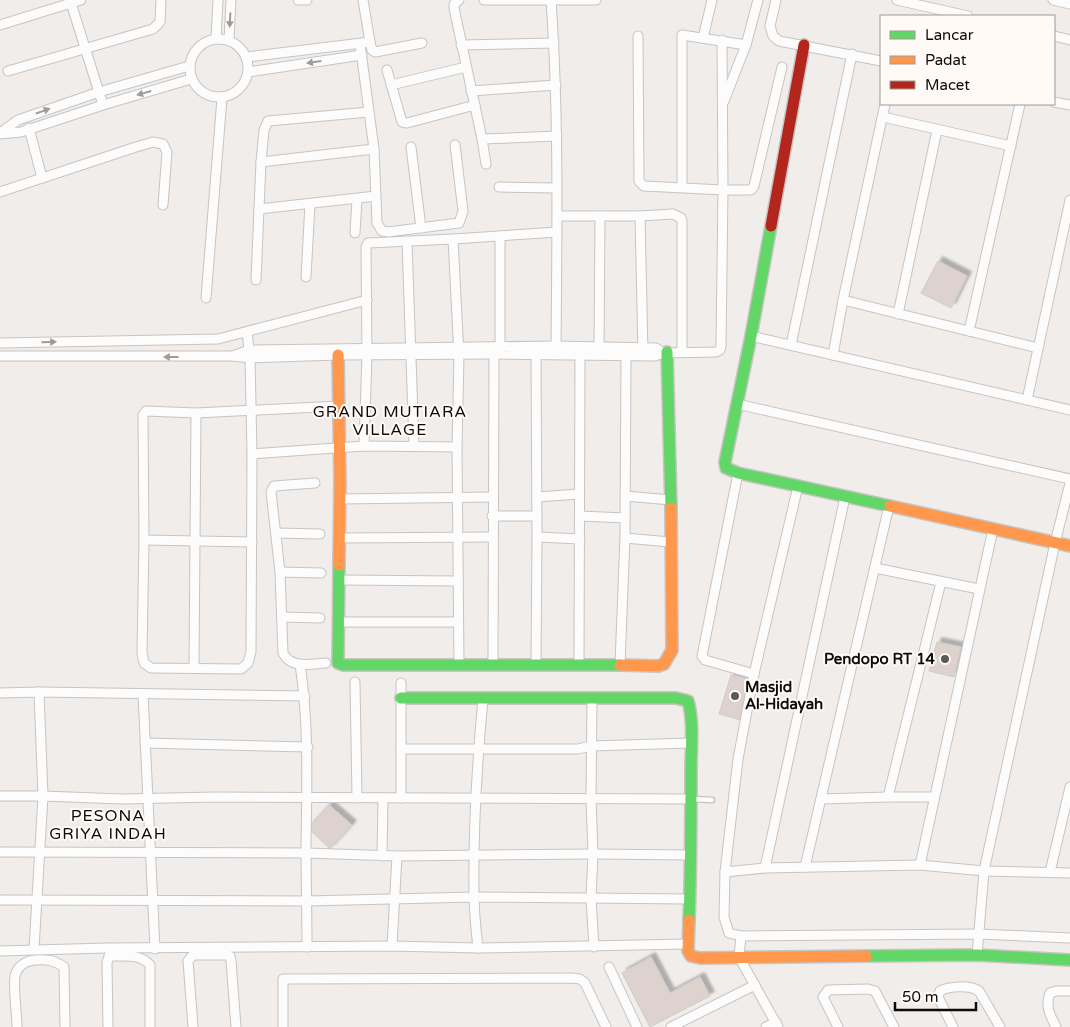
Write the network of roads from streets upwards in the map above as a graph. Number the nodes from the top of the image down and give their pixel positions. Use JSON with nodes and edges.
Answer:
{"nodes":[{"id":1,"x":81,"y":0,"type":"edge"},
{"id":2,"x":161,"y":0,"type":"edge"},
{"id":3,"x":218,"y":0,"type":"edge"},
{"id":4,"x":230,"y":0,"type":"edge"},
{"id":5,"x":298,"y":0,"type":"edge"},
{"id":6,"x":307,"y":0,"type":"edge"},
{"id":7,"x":363,"y":0,"type":"edge"},
{"id":8,"x":459,"y":0,"type":"edge"},
{"id":9,"x":484,"y":0,"type":"edge"},
{"id":10,"x":516,"y":0,"type":"edge"},
{"id":11,"x":551,"y":0,"type":"edge"},
{"id":12,"x":596,"y":0,"type":"edge"},
{"id":13,"x":712,"y":0,"type":"edge"},
{"id":14,"x":758,"y":0,"type":"edge"},
{"id":15,"x":776,"y":0,"type":"edge"},
{"id":16,"x":897,"y":0,"type":"edge"},
{"id":17,"x":1053,"y":0,"type":"edge"},
{"id":18,"x":71,"y":3,"type":"junction"},
{"id":19,"x":1070,"y":4,"type":"edge"},
{"id":20,"x":964,"y":15,"type":"edge"},
{"id":21,"x":0,"y":25,"type":"edge"},
{"id":22,"x":638,"y":36,"type":"dead end"},
{"id":23,"x":1055,"y":36,"type":"edge"},
{"id":24,"x":216,"y":38,"type":"junction"},
{"id":25,"x":703,"y":38,"type":"junction"},
{"id":26,"x":229,"y":40,"type":"junction"},
{"id":27,"x":722,"y":40,"type":"junction"},
{"id":28,"x":1070,"y":40,"type":"edge"},
{"id":29,"x":365,"y":43,"type":"junction"},
{"id":30,"x":422,"y":43,"type":"dead end"},
{"id":31,"x":554,"y":43,"type":"junction"},
{"id":32,"x":461,"y":45,"type":"junction"},
{"id":33,"x":746,"y":45,"type":"junction"},
{"id":34,"x":804,"y":45,"type":"junction"},
{"id":35,"x":86,"y":48,"type":"junction"},
{"id":36,"x":852,"y":54,"type":"junction"},
{"id":37,"x":362,"y":55,"type":"junction"},
{"id":38,"x":247,"y":57,"type":"junction"},
{"id":39,"x":880,"y":61,"type":"edge"},
{"id":40,"x":189,"y":66,"type":"junction"},
{"id":41,"x":466,"y":67,"type":"junction"},
{"id":42,"x":782,"y":67,"type":"dead end"},
{"id":43,"x":386,"y":70,"type":"dead end"},
{"id":44,"x":8,"y":71,"type":"dead end"},
{"id":45,"x":248,"y":72,"type":"junction"},
{"id":46,"x":191,"y":79,"type":"junction"},
{"id":47,"x":556,"y":85,"type":"junction"},
{"id":48,"x":391,"y":86,"type":"junction"},
{"id":49,"x":472,"y":91,"type":"junction"},
{"id":50,"x":99,"y":92,"type":"junction"},
{"id":51,"x":222,"y":98,"type":"junction"},
{"id":52,"x":1055,"y":102,"type":"edge"},
{"id":53,"x":103,"y":105,"type":"junction"},
{"id":54,"x":475,"y":105,"type":"junction"},
{"id":55,"x":886,"y":105,"type":"edge"},
{"id":56,"x":1020,"y":105,"type":"edge"},
{"id":57,"x":1070,"y":105,"type":"edge"},
{"id":58,"x":722,"y":106,"type":"junction"},
{"id":59,"x":370,"y":112,"type":"junction"},
{"id":60,"x":883,"y":117,"type":"junction"},
{"id":61,"x":29,"y":128,"type":"junction"},
{"id":62,"x":937,"y":130,"type":"junction"},
{"id":63,"x":0,"y":134,"type":"edge"},
{"id":64,"x":557,"y":136,"type":"junction"},
{"id":65,"x":482,"y":139,"type":"junction"},
{"id":66,"x":455,"y":146,"type":"dead end"},
{"id":67,"x":1011,"y":146,"type":"junction"},
{"id":68,"x":411,"y":147,"type":"dead end"},
{"id":69,"x":374,"y":149,"type":"junction"},
{"id":70,"x":261,"y":162,"type":"junction"},
{"id":71,"x":486,"y":164,"type":"dead end"},
{"id":72,"x":42,"y":178,"type":"junction"},
{"id":73,"x":499,"y":187,"type":"dead end"},
{"id":74,"x":682,"y":187,"type":"junction"},
{"id":75,"x":556,"y":188,"type":"junction"},
{"id":76,"x":723,"y":190,"type":"junction"},
{"id":77,"x":0,"y":192,"type":"edge"},
{"id":78,"x":376,"y":196,"type":"junction"},
{"id":79,"x":357,"y":199,"type":"junction"},
{"id":80,"x":1070,"y":200,"type":"edge"},
{"id":81,"x":310,"y":204,"type":"junction"},
{"id":82,"x":163,"y":205,"type":"dead end"},
{"id":83,"x":259,"y":209,"type":"junction"},
{"id":84,"x":558,"y":216,"type":"junction"},
{"id":85,"x":600,"y":216,"type":"junction"},
{"id":86,"x":640,"y":216,"type":"junction"},
{"id":87,"x":421,"y":228,"type":"junction"},
{"id":88,"x":556,"y":232,"type":"junction"},
{"id":89,"x":355,"y":233,"type":"dead end"},
{"id":90,"x":500,"y":236,"type":"junction"},
{"id":91,"x":452,"y":240,"type":"junction"},
{"id":92,"x":407,"y":241,"type":"junction"},
{"id":93,"x":306,"y":277,"type":"dead end"},
{"id":94,"x":256,"y":280,"type":"dead end"},
{"id":95,"x":206,"y":298,"type":"dead end"},
{"id":96,"x":367,"y":300,"type":"junction"},
{"id":97,"x":843,"y":300,"type":"junction"},
{"id":98,"x":898,"y":314,"type":"junction"},
{"id":99,"x":969,"y":331,"type":"junction"},
{"id":100,"x":247,"y":332,"type":"junction"},
{"id":101,"x":751,"y":336,"type":"junction"},
{"id":102,"x":218,"y":339,"type":"junction"},
{"id":103,"x":0,"y":343,"type":"edge"},
{"id":104,"x":791,"y":345,"type":"junction"},
{"id":105,"x":1038,"y":348,"type":"junction"},
{"id":106,"x":556,"y":350,"type":"junction"},
{"id":107,"x":366,"y":351,"type":"junction"},
{"id":108,"x":458,"y":351,"type":"junction"},
{"id":109,"x":599,"y":351,"type":"junction"},
{"id":110,"x":412,"y":352,"type":"junction"},
{"id":111,"x":498,"y":352,"type":"junction"},
{"id":112,"x":643,"y":352,"type":"junction"},
{"id":113,"x":665,"y":352,"type":"junction"},
{"id":114,"x":682,"y":352,"type":"junction"},
{"id":115,"x":250,"y":354,"type":"junction"},
{"id":116,"x":536,"y":354,"type":"junction"},
{"id":117,"x":338,"y":355,"type":"junction"},
{"id":118,"x":580,"y":355,"type":"junction"},
{"id":119,"x":834,"y":355,"type":"junction"},
{"id":120,"x":0,"y":356,"type":"edge"},
{"id":121,"x":626,"y":356,"type":"junction"},
{"id":122,"x":220,"y":357,"type":"junction"},
{"id":123,"x":1027,"y":400,"type":"junction"},
{"id":124,"x":737,"y":404,"type":"junction"},
{"id":125,"x":339,"y":406,"type":"junction"},
{"id":126,"x":251,"y":410,"type":"junction"},
{"id":127,"x":1070,"y":410,"type":"edge"},
{"id":128,"x":196,"y":413,"type":"junction"},
{"id":129,"x":364,"y":446,"type":"junction"},
{"id":130,"x":414,"y":446,"type":"junction"},
{"id":131,"x":457,"y":447,"type":"junction"},
{"id":132,"x":340,"y":448,"type":"junction"},
{"id":133,"x":252,"y":454,"type":"junction"},
{"id":134,"x":738,"y":473,"type":"junction"},
{"id":135,"x":1070,"y":479,"type":"edge"},
{"id":136,"x":315,"y":483,"type":"dead end"},
{"id":137,"x":1070,"y":483,"type":"edge"},
{"id":138,"x":798,"y":486,"type":"junction"},
{"id":139,"x":579,"y":494,"type":"junction"},
{"id":140,"x":458,"y":496,"type":"junction"},
{"id":141,"x":625,"y":496,"type":"junction"},
{"id":142,"x":492,"y":497,"type":"junction"},
{"id":143,"x":537,"y":497,"type":"junction"},
{"id":144,"x":845,"y":497,"type":"junction"},
{"id":145,"x":340,"y":499,"type":"junction"},
{"id":146,"x":671,"y":500,"type":"junction"},
{"id":147,"x":889,"y":506,"type":"junction"},
{"id":148,"x":492,"y":516,"type":"junction"},
{"id":149,"x":538,"y":516,"type":"junction"},
{"id":150,"x":580,"y":516,"type":"junction"},
{"id":151,"x":625,"y":518,"type":"junction"},
{"id":152,"x":993,"y":529,"type":"junction"},
{"id":153,"x":276,"y":533,"type":"junction"},
{"id":154,"x":320,"y":534,"type":"dead end"},
{"id":155,"x":458,"y":537,"type":"junction"},
{"id":156,"x":492,"y":537,"type":"junction"},
{"id":157,"x":538,"y":537,"type":"junction"},
{"id":158,"x":340,"y":538,"type":"junction"},
{"id":159,"x":625,"y":538,"type":"junction"},
{"id":160,"x":580,"y":539,"type":"junction"},
{"id":161,"x":144,"y":540,"type":"junction"},
{"id":162,"x":196,"y":541,"type":"junction"},
{"id":163,"x":252,"y":542,"type":"junction"},
{"id":164,"x":670,"y":542,"type":"junction"},
{"id":165,"x":1055,"y":543,"type":"junction"},
{"id":166,"x":1070,"y":546,"type":"edge"},
{"id":167,"x":875,"y":568,"type":"junction"},
{"id":168,"x":280,"y":572,"type":"junction"},
{"id":169,"x":321,"y":573,"type":"dead end"},
{"id":170,"x":340,"y":580,"type":"junction"},
{"id":171,"x":458,"y":581,"type":"junction"},
{"id":172,"x":941,"y":582,"type":"junction"},
{"id":173,"x":979,"y":589,"type":"junction"},
{"id":174,"x":282,"y":617,"type":"junction"},
{"id":175,"x":320,"y":618,"type":"dead end"},
{"id":176,"x":339,"y":622,"type":"junction"},
{"id":177,"x":458,"y":622,"type":"junction"},
{"id":178,"x":326,"y":663,"type":"dead end"},
{"id":179,"x":300,"y":664,"type":"junction"},
{"id":180,"x":536,"y":664,"type":"junction"},
{"id":181,"x":579,"y":664,"type":"junction"},
{"id":182,"x":620,"y":664,"type":"junction"},
{"id":183,"x":459,"y":665,"type":"junction"},
{"id":184,"x":492,"y":666,"type":"junction"},
{"id":185,"x":194,"y":667,"type":"junction"},
{"id":186,"x":754,"y":674,"type":"junction"},
{"id":187,"x":355,"y":682,"type":"dead end"},
{"id":188,"x":401,"y":683,"type":"dead end"},
{"id":189,"x":39,"y":692,"type":"junction"},
{"id":190,"x":0,"y":693,"type":"edge"},
{"id":191,"x":143,"y":694,"type":"junction"},
{"id":192,"x":305,"y":696,"type":"junction"},
{"id":193,"x":401,"y":698,"type":"junction"},
{"id":194,"x":482,"y":698,"type":"junction"},
{"id":195,"x":592,"y":698,"type":"junction"},
{"id":196,"x":145,"y":743,"type":"junction"},
{"id":197,"x":691,"y":743,"type":"junction"},
{"id":198,"x":591,"y":746,"type":"junction"},
{"id":199,"x":308,"y":748,"type":"junction"},
{"id":200,"x":401,"y":749,"type":"junction"},
{"id":201,"x":478,"y":750,"type":"junction"},
{"id":202,"x":1070,"y":788,"type":"edge"},
{"id":203,"x":0,"y":796,"type":"edge"},
{"id":204,"x":43,"y":796,"type":"junction"},
{"id":205,"x":888,"y":797,"type":"junction"},
{"id":206,"x":934,"y":797,"type":"junction"},
{"id":207,"x":149,"y":798,"type":"junction"},
{"id":208,"x":306,"y":798,"type":"junction"},
{"id":209,"x":357,"y":798,"type":"junction"},
{"id":210,"x":383,"y":798,"type":"junction"},
{"id":211,"x":400,"y":798,"type":"junction"},
{"id":212,"x":476,"y":798,"type":"junction"},
{"id":213,"x":591,"y":798,"type":"junction"},
{"id":214,"x":690,"y":799,"type":"junction"},
{"id":215,"x":821,"y":799,"type":"junction"},
{"id":216,"x":0,"y":852,"type":"edge"},
{"id":217,"x":39,"y":853,"type":"junction"},
{"id":218,"x":151,"y":853,"type":"junction"},
{"id":219,"x":306,"y":853,"type":"junction"},
{"id":220,"x":593,"y":854,"type":"junction"},
{"id":221,"x":474,"y":855,"type":"junction"},
{"id":222,"x":690,"y":855,"type":"junction"},
{"id":223,"x":382,"y":856,"type":"junction"},
{"id":224,"x":397,"y":856,"type":"junction"},
{"id":225,"x":920,"y":865,"type":"junction"},
{"id":226,"x":805,"y":867,"type":"junction"},
{"id":227,"x":765,"y":868,"type":"junction"},
{"id":228,"x":984,"y":870,"type":"junction"},
{"id":229,"x":725,"y":872,"type":"junction"},
{"id":230,"x":1050,"y":872,"type":"junction"},
{"id":231,"x":1070,"y":873,"type":"edge"},
{"id":232,"x":474,"y":897,"type":"junction"},
{"id":233,"x":395,"y":898,"type":"junction"},
{"id":234,"x":591,"y":898,"type":"junction"},
{"id":235,"x":688,"y":899,"type":"junction"},
{"id":236,"x":0,"y":900,"type":"edge"},
{"id":237,"x":36,"y":901,"type":"junction"},
{"id":238,"x":154,"y":901,"type":"junction"},
{"id":239,"x":307,"y":901,"type":"junction"},
{"id":240,"x":979,"y":934,"type":"junction"},
{"id":241,"x":741,"y":936,"type":"junction"},
{"id":242,"x":1070,"y":938,"type":"edge"},
{"id":243,"x":688,"y":944,"type":"junction"},
{"id":244,"x":392,"y":946,"type":"junction"},
{"id":245,"x":594,"y":946,"type":"junction"},
{"id":246,"x":308,"y":948,"type":"junction"},
{"id":247,"x":478,"y":948,"type":"junction"},
{"id":248,"x":34,"y":949,"type":"junction"},
{"id":249,"x":154,"y":949,"type":"junction"},
{"id":250,"x":0,"y":951,"type":"edge"},
{"id":251,"x":977,"y":955,"type":"junction"},
{"id":252,"x":739,"y":957,"type":"junction"},
{"id":253,"x":1070,"y":960,"type":"edge"},
{"id":254,"x":609,"y":967,"type":"dead end"},
{"id":255,"x":755,"y":986,"type":"junction"},
{"id":256,"x":1070,"y":991,"type":"edge"},
{"id":257,"x":777,"y":1025,"type":"edge"},
{"id":258,"x":17,"y":1027,"type":"edge"},
{"id":259,"x":66,"y":1027,"type":"edge"},
{"id":260,"x":108,"y":1027,"type":"edge"},
{"id":261,"x":150,"y":1027,"type":"edge"},
{"id":262,"x":192,"y":1027,"type":"edge"},
{"id":263,"x":236,"y":1027,"type":"edge"},
{"id":264,"x":283,"y":1027,"type":"edge"},
{"id":265,"x":606,"y":1027,"type":"edge"},
{"id":266,"x":637,"y":1027,"type":"edge"},
{"id":267,"x":671,"y":1027,"type":"edge"},
{"id":268,"x":766,"y":1027,"type":"edge"},
{"id":269,"x":838,"y":1027,"type":"edge"},
{"id":270,"x":894,"y":1027,"type":"edge"},
{"id":271,"x":953,"y":1027,"type":"edge"},
{"id":272,"x":1000,"y":1027,"type":"edge"},
{"id":273,"x":1056,"y":1027,"type":"edge"}],
"edges":[{"from":1,"to":18,"type":"street"},
{"from":2,"to":35,"type":"street"},
{"from":3,"to":24,"type":"street"},
{"from":4,"to":26,"type":"street","one_way":true},
{"from":5,"to":6,"type":"street"},
{"from":7,"to":29,"type":"street"},
{"from":8,"to":32,"type":"street"},
{"from":9,"to":10,"type":"street"},
{"from":10,"to":11,"type":"street"},
{"from":11,"to":12,"type":"street"},
{"from":11,"to":31,"type":"street"},
{"from":13,"to":25,"type":"street"},
{"from":14,"to":33,"type":"street"},
{"from":15,"to":34,"type":"street"},
{"from":16,"to":20,"type":"street"},
{"from":17,"to":19,"type":"street"},
{"from":18,"to":21,"type":"street"},
{"from":18,"to":35,"type":"street"},
{"from":22,"to":74,"type":"street"},
{"from":23,"to":28,"type":"street"},
{"from":24,"to":26,"type":"street"},
{"from":24,"to":40,"type":"street"},
{"from":25,"to":27,"type":"street"},
{"from":25,"to":74,"type":"street"},
{"from":26,"to":38,"type":"street"},
{"from":27,"to":33,"type":"street"},
{"from":27,"to":58,"type":"street"},
{"from":29,"to":30,"type":"street"},
{"from":29,"to":37,"type":"street"},
{"from":29,"to":38,"type":"street"},
{"from":31,"to":32,"type":"street"},
{"from":31,"to":47,"type":"street"},
{"from":32,"to":41,"type":"street"},
{"from":33,"to":58,"type":"street"},
{"from":34,"to":36,"type":"street"},
{"from":34,"to":101,"type":"street"},
{"from":35,"to":44,"type":"street"},
{"from":35,"to":50,"type":"street"},
{"from":36,"to":39,"type":"street"},
{"from":36,"to":104,"type":"street"},
{"from":37,"to":45,"type":"street","one_way":true},
{"from":37,"to":59,"type":"street"},
{"from":38,"to":45,"type":"street"},
{"from":40,"to":46,"type":"street"},
{"from":40,"to":50,"type":"street"},
{"from":41,"to":48,"type":"street"},
{"from":41,"to":49,"type":"street"},
{"from":42,"to":76,"type":"street"},
{"from":43,"to":48,"type":"street"},
{"from":45,"to":51,"type":"street"},
{"from":46,"to":51,"type":"street"},
{"from":46,"to":53,"type":"street","one_way":true},
{"from":47,"to":49,"type":"street"},
{"from":47,"to":64,"type":"street"},
{"from":48,"to":54,"type":"street"},
{"from":49,"to":54,"type":"street"},
{"from":50,"to":53,"type":"street"},
{"from":63,"to":50,"type":"street","one_way":true},
{"from":51,"to":95,"type":"street"},
{"from":52,"to":57,"type":"street"},
{"from":53,"to":61,"type":"street"},
{"from":54,"to":65,"type":"street"},
{"from":55,"to":60,"type":"street"},
{"from":56,"to":67,"type":"street"},
{"from":58,"to":76,"type":"street"},
{"from":59,"to":69,"type":"street"},
{"from":59,"to":70,"type":"street"},
{"from":60,"to":62,"type":"street"},
{"from":60,"to":97,"type":"street"},
{"from":61,"to":63,"type":"street"},
{"from":61,"to":72,"type":"street"},
{"from":62,"to":67,"type":"street"},
{"from":62,"to":98,"type":"street"},
{"from":64,"to":65,"type":"street"},
{"from":64,"to":75,"type":"street"},
{"from":65,"to":71,"type":"street"},
{"from":66,"to":87,"type":"street"},
{"from":67,"to":99,"type":"street"},
{"from":68,"to":87,"type":"street"},
{"from":69,"to":70,"type":"street"},
{"from":69,"to":78,"type":"street"},
{"from":70,"to":83,"type":"street"},
{"from":72,"to":77,"type":"street"},
{"from":72,"to":82,"type":"street"},
{"from":73,"to":75,"type":"street"},
{"from":74,"to":76,"type":"street"},
{"from":75,"to":84,"type":"street"},
{"from":76,"to":114,"type":"street"},
{"from":78,"to":79,"type":"street"},
{"from":78,"to":87,"type":"street"},
{"from":79,"to":81,"type":"street"},
{"from":79,"to":89,"type":"street"},
{"from":80,"to":105,"type":"street"},
{"from":81,"to":83,"type":"street"},
{"from":81,"to":93,"type":"street"},
{"from":83,"to":94,"type":"street"},
{"from":84,"to":85,"type":"street"},
{"from":84,"to":88,"type":"street"},
{"from":85,"to":86,"type":"street"},
{"from":85,"to":109,"type":"street"},
{"from":86,"to":112,"type":"street"},
{"from":86,"to":114,"type":"street"},
{"from":88,"to":90,"type":"street"},
{"from":88,"to":106,"type":"street"},
{"from":90,"to":91,"type":"street"},
{"from":90,"to":111,"type":"street"},
{"from":91,"to":92,"type":"street"},
{"from":91,"to":108,"type":"street"},
{"from":92,"to":96,"type":"street"},
{"from":92,"to":110,"type":"street"},
{"from":96,"to":100,"type":"street"},
{"from":96,"to":107,"type":"street"},
{"from":97,"to":98,"type":"street"},
{"from":97,"to":119,"type":"street"},
{"from":98,"to":99,"type":"street"},
{"from":99,"to":105,"type":"street"},
{"from":100,"to":102,"type":"street"},
{"from":100,"to":115,"type":"street"},
{"from":101,"to":104,"type":"street"},
{"from":101,"to":124,"type":"street"},
{"from":103,"to":102,"type":"street","one_way":true},
{"from":102,"to":122,"type":"street"},
{"from":104,"to":119,"type":"street"},
{"from":105,"to":123,"type":"street"},
{"from":106,"to":109,"type":"street"},
{"from":106,"to":111,"type":"street"},
{"from":106,"to":116,"type":"street"},
{"from":106,"to":118,"type":"street"},
{"from":107,"to":110,"type":"street"},
{"from":107,"to":115,"type":"street"},
{"from":107,"to":117,"type":"street"},
{"from":107,"to":129,"type":"street"},
{"from":108,"to":110,"type":"street"},
{"from":108,"to":111,"type":"street"},
{"from":108,"to":131,"type":"street"},
{"from":109,"to":112,"type":"street"},
{"from":109,"to":118,"type":"street"},
{"from":109,"to":121,"type":"street"},
{"from":110,"to":130,"type":"street"},
{"from":111,"to":116,"type":"street"},
{"from":111,"to":142,"type":"street"},
{"from":112,"to":113,"type":"street"},
{"from":112,"to":121,"type":"street"},
{"from":113,"to":114,"type":"street"},
{"from":113,"to":146,"type":"street"},
{"from":115,"to":117,"type":"street"},
{"from":115,"to":122,"type":"street"},
{"from":115,"to":126,"type":"street"},
{"from":116,"to":143,"type":"street"},
{"from":117,"to":125,"type":"street"},
{"from":118,"to":139,"type":"street"},
{"from":119,"to":123,"type":"street"},
{"from":122,"to":120,"type":"street","one_way":true},
{"from":121,"to":141,"type":"street"},
{"from":123,"to":127,"type":"street"},
{"from":124,"to":134,"type":"street"},
{"from":124,"to":135,"type":"street"},
{"from":125,"to":126,"type":"street"},
{"from":125,"to":132,"type":"street"},
{"from":126,"to":128,"type":"street"},
{"from":126,"to":133,"type":"street"},
{"from":128,"to":161,"type":"street"},
{"from":128,"to":162,"type":"street"},
{"from":129,"to":130,"type":"street"},
{"from":129,"to":132,"type":"street"},
{"from":130,"to":131,"type":"street"},
{"from":131,"to":140,"type":"street"},
{"from":132,"to":133,"type":"street"},
{"from":132,"to":145,"type":"street"},
{"from":133,"to":163,"type":"street"},
{"from":134,"to":138,"type":"street"},
{"from":134,"to":186,"type":"street"},
{"from":136,"to":153,"type":"street"},
{"from":137,"to":165,"type":"street"},
{"from":138,"to":144,"type":"street"},
{"from":138,"to":186,"type":"street"},
{"from":139,"to":143,"type":"street"},
{"from":139,"to":150,"type":"street"},
{"from":140,"to":142,"type":"street"},
{"from":140,"to":145,"type":"street"},
{"from":140,"to":155,"type":"street"},
{"from":141,"to":146,"type":"street"},
{"from":141,"to":151,"type":"street"},
{"from":142,"to":148,"type":"street"},
{"from":143,"to":149,"type":"street"},
{"from":144,"to":147,"type":"street"},
{"from":144,"to":227,"type":"street"},
{"from":145,"to":158,"type":"street"},
{"from":146,"to":164,"type":"street"},
{"from":147,"to":152,"type":"street"},
{"from":147,"to":167,"type":"street"},
{"from":148,"to":149,"type":"street"},
{"from":148,"to":156,"type":"street"},
{"from":149,"to":157,"type":"street"},
{"from":150,"to":151,"type":"street"},
{"from":150,"to":160,"type":"street"},
{"from":151,"to":159,"type":"street"},
{"from":152,"to":165,"type":"street"},
{"from":152,"to":173,"type":"street"},
{"from":153,"to":154,"type":"street"},
{"from":153,"to":168,"type":"street"},
{"from":155,"to":156,"type":"street"},
{"from":155,"to":158,"type":"street"},
{"from":155,"to":171,"type":"street"},
{"from":156,"to":184,"type":"street"},
{"from":157,"to":160,"type":"street"},
{"from":157,"to":180,"type":"street"},
{"from":158,"to":170,"type":"street"},
{"from":159,"to":164,"type":"street"},
{"from":159,"to":182,"type":"street"},
{"from":160,"to":181,"type":"street"},
{"from":161,"to":162,"type":"street"},
{"from":161,"to":185,"type":"street"},
{"from":162,"to":163,"type":"street"},
{"from":162,"to":185,"type":"street"},
{"from":163,"to":185,"type":"street"},
{"from":164,"to":182,"type":"street"},
{"from":165,"to":166,"type":"street"},
{"from":165,"to":228,"type":"street"},
{"from":167,"to":172,"type":"street"},
{"from":167,"to":215,"type":"street"},
{"from":168,"to":169,"type":"street"},
{"from":168,"to":174,"type":"street"},
{"from":170,"to":171,"type":"street"},
{"from":170,"to":176,"type":"street"},
{"from":171,"to":177,"type":"street"},
{"from":172,"to":173,"type":"street"},
{"from":172,"to":205,"type":"street"},
{"from":173,"to":206,"type":"street"},
{"from":174,"to":175,"type":"street"},
{"from":174,"to":179,"type":"street"},
{"from":176,"to":177,"type":"street"},
{"from":176,"to":183,"type":"street"},
{"from":177,"to":183,"type":"street"},
{"from":178,"to":179,"type":"street"},
{"from":179,"to":192,"type":"street"},
{"from":180,"to":181,"type":"street"},
{"from":180,"to":184,"type":"street"},
{"from":181,"to":182,"type":"street"},
{"from":183,"to":184,"type":"street"},
{"from":186,"to":229,"type":"street"},
{"from":187,"to":209,"type":"street"},
{"from":188,"to":193,"type":"street"},
{"from":189,"to":190,"type":"street"},
{"from":189,"to":191,"type":"street"},
{"from":189,"to":204,"type":"street"},
{"from":191,"to":192,"type":"street"},
{"from":191,"to":196,"type":"street"},
{"from":192,"to":199,"type":"street"},
{"from":193,"to":194,"type":"street"},
{"from":193,"to":200,"type":"street"},
{"from":194,"to":195,"type":"street"},
{"from":194,"to":201,"type":"street"},
{"from":195,"to":197,"type":"street"},
{"from":195,"to":198,"type":"street"},
{"from":196,"to":199,"type":"street"},
{"from":196,"to":207,"type":"street"},
{"from":197,"to":198,"type":"street"},
{"from":197,"to":214,"type":"street"},
{"from":198,"to":201,"type":"street"},
{"from":198,"to":213,"type":"street"},
{"from":199,"to":208,"type":"street"},
{"from":200,"to":201,"type":"street"},
{"from":200,"to":211,"type":"street"},
{"from":201,"to":212,"type":"street"},
{"from":202,"to":230,"type":"street"},
{"from":203,"to":204,"type":"street"},
{"from":204,"to":207,"type":"street"},
{"from":204,"to":217,"type":"street"},
{"from":205,"to":206,"type":"street"},
{"from":205,"to":215,"type":"street"},
{"from":206,"to":225,"type":"street"},
{"from":207,"to":208,"type":"street"},
{"from":207,"to":218,"type":"street"},
{"from":208,"to":209,"type":"street"},
{"from":208,"to":219,"type":"street"},
{"from":209,"to":210,"type":"street"},
{"from":210,"to":211,"type":"street"},
{"from":210,"to":223,"type":"street"},
{"from":211,"to":212,"type":"street"},
{"from":212,"to":213,"type":"street"},
{"from":212,"to":221,"type":"street"},
{"from":213,"to":214,"type":"street"},
{"from":213,"to":220,"type":"street"},
{"from":214,"to":222,"type":"street"},
{"from":215,"to":226,"type":"street"},
{"from":216,"to":217,"type":"street"},
{"from":217,"to":218,"type":"street"},
{"from":217,"to":237,"type":"street"},
{"from":218,"to":219,"type":"street"},
{"from":218,"to":238,"type":"street"},
{"from":219,"to":223,"type":"street"},
{"from":219,"to":239,"type":"street"},
{"from":220,"to":221,"type":"street"},
{"from":220,"to":222,"type":"street"},
{"from":220,"to":234,"type":"street"},
{"from":221,"to":224,"type":"street"},
{"from":221,"to":232,"type":"street"},
{"from":222,"to":235,"type":"street"},
{"from":223,"to":224,"type":"street"},
{"from":224,"to":233,"type":"street"},
{"from":225,"to":226,"type":"street"},
{"from":225,"to":228,"type":"street"},
{"from":226,"to":227,"type":"street"},
{"from":227,"to":229,"type":"street"},
{"from":228,"to":230,"type":"street"},
{"from":228,"to":240,"type":"street"},
{"from":229,"to":241,"type":"street"},
{"from":230,"to":231,"type":"street"},
{"from":232,"to":233,"type":"street"},
{"from":232,"to":234,"type":"street"},
{"from":232,"to":247,"type":"street"},
{"from":233,"to":239,"type":"street"},
{"from":233,"to":244,"type":"street"},
{"from":234,"to":235,"type":"street"},
{"from":234,"to":245,"type":"street"},
{"from":235,"to":243,"type":"street"},
{"from":236,"to":237,"type":"street"},
{"from":237,"to":238,"type":"street"},
{"from":237,"to":248,"type":"street"},
{"from":238,"to":239,"type":"street"},
{"from":238,"to":249,"type":"street"},
{"from":239,"to":246,"type":"street"},
{"from":240,"to":241,"type":"street"},
{"from":240,"to":242,"type":"street"},
{"from":240,"to":251,"type":"street"},
{"from":241,"to":252,"type":"street"},
{"from":243,"to":245,"type":"street"},
{"from":243,"to":252,"type":"street"},
{"from":244,"to":246,"type":"street"},
{"from":244,"to":247,"type":"street"},
{"from":245,"to":247,"type":"street"},
{"from":246,"to":249,"type":"street"},
{"from":248,"to":249,"type":"street"},
{"from":248,"to":250,"type":"street"},
{"from":251,"to":252,"type":"street"},
{"from":251,"to":253,"type":"street"},
{"from":252,"to":255,"type":"street"},
{"from":254,"to":266,"type":"street"},
{"from":255,"to":257,"type":"street"},
{"from":255,"to":267,"type":"street"},
{"from":256,"to":273,"type":"street"},
{"from":257,"to":268,"type":"street"},
{"from":258,"to":259,"type":"street"},
{"from":260,"to":261,"type":"street"},
{"from":262,"to":263,"type":"street"},
{"from":264,"to":265,"type":"street"},
{"from":269,"to":270,"type":"street"},
{"from":271,"to":272,"type":"street"}]}
